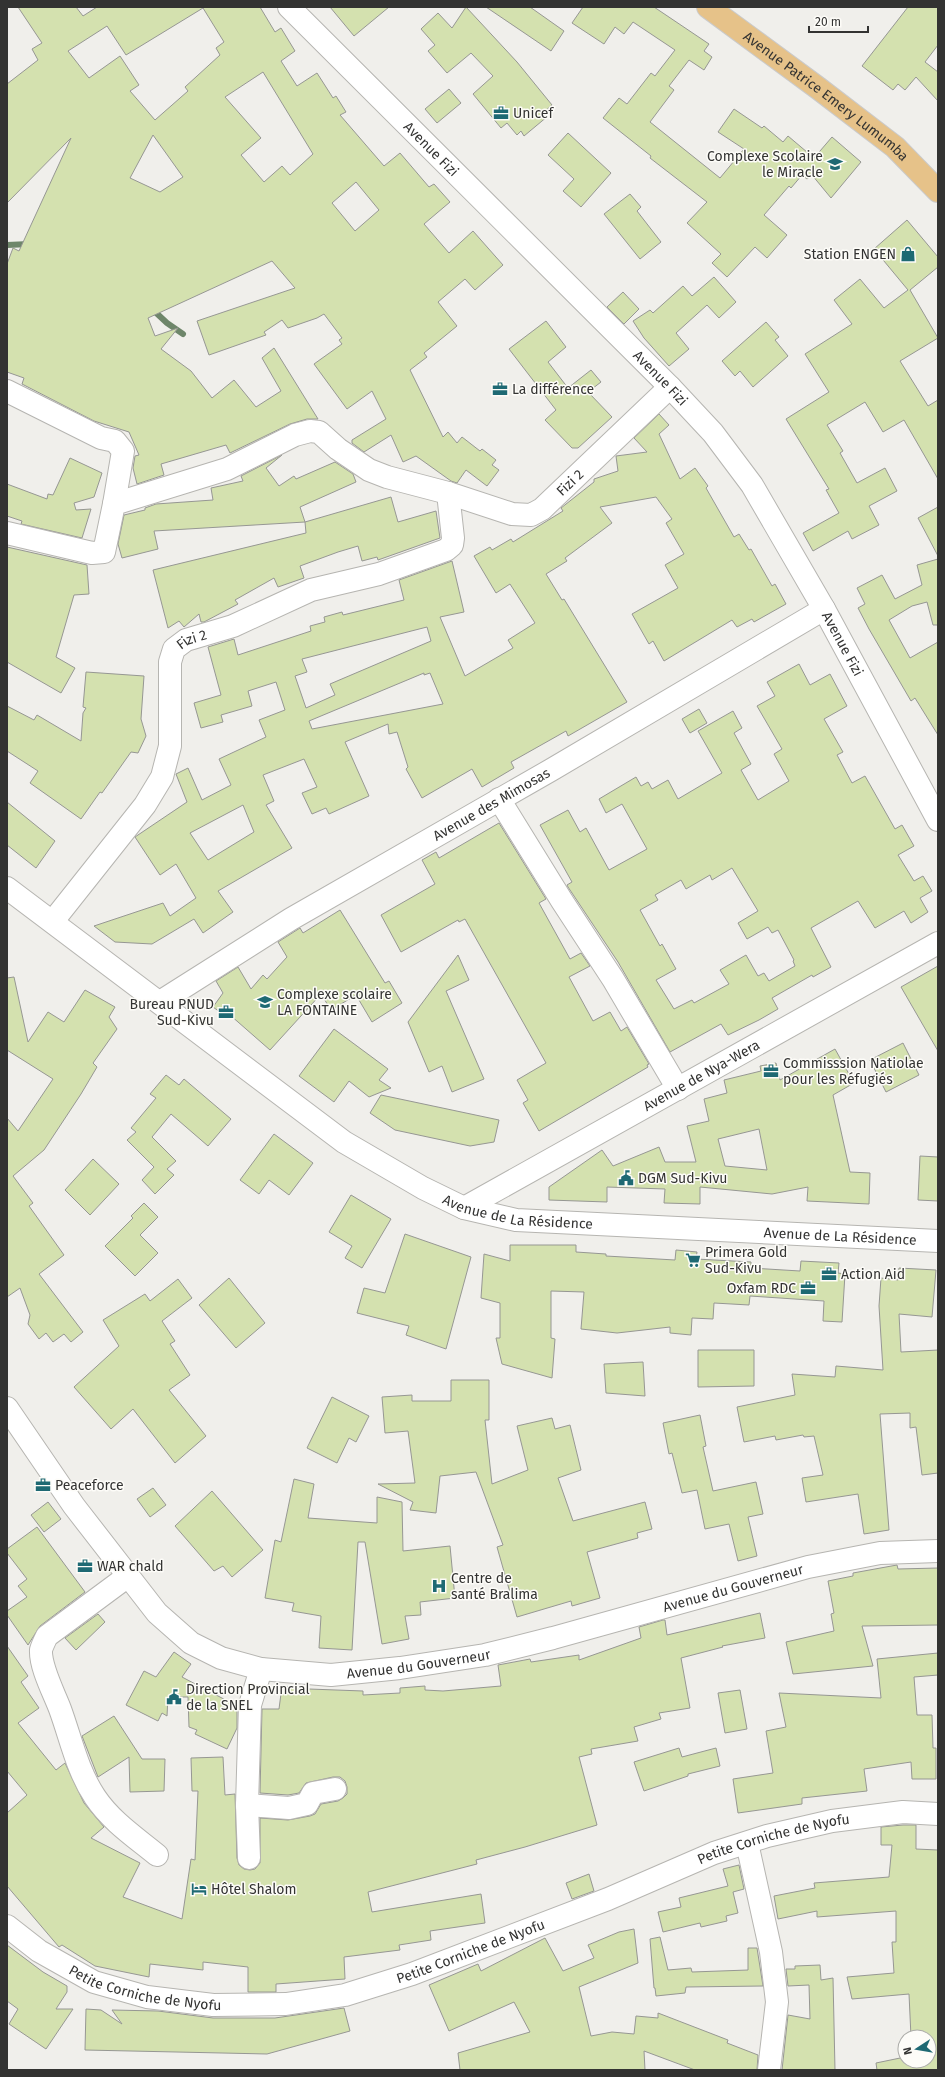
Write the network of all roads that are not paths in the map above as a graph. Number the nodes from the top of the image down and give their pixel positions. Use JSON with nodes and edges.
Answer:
{"nodes":[{"id":1,"x":289,"y":7,"type":"edge"},
{"id":2,"x":708,"y":7,"type":"edge"},
{"id":3,"x":938,"y":191,"type":"edge"},
{"id":4,"x":670,"y":387,"type":"junction"},
{"id":5,"x":7,"y":391,"type":"edge"},
{"id":6,"x":448,"y":493,"type":"junction"},
{"id":7,"x":114,"y":504,"type":"junction"},
{"id":8,"x":7,"y":533,"type":"edge"},
{"id":9,"x":824,"y":609,"type":"junction"},
{"id":10,"x":499,"y":799,"type":"junction"},
{"id":11,"x":938,"y":820,"type":"edge"},
{"id":12,"x":7,"y":888,"type":"edge"},
{"id":13,"x":53,"y":921,"type":"junction"},
{"id":14,"x":938,"y":943,"type":"edge"},
{"id":15,"x":160,"y":1002,"type":"junction"},
{"id":16,"x":678,"y":1089,"type":"junction"},
{"id":17,"x":464,"y":1208,"type":"junction"},
{"id":18,"x":938,"y":1241,"type":"edge"},
{"id":19,"x":7,"y":1408,"type":"edge"},
{"id":20,"x":938,"y":1551,"type":"edge"},
{"id":21,"x":128,"y":1576,"type":"junction"},
{"id":22,"x":261,"y":1669,"type":"junction"},
{"id":23,"x":336,"y":1789,"type":"dead end"},
{"id":24,"x":247,"y":1805,"type":"junction"},
{"id":25,"x":938,"y":1814,"type":"edge"},
{"id":26,"x":747,"y":1843,"type":"junction"},
{"id":27,"x":157,"y":1855,"type":"dead end"},
{"id":28,"x":249,"y":1858,"type":"dead end"},
{"id":29,"x":7,"y":1926,"type":"edge"},
{"id":30,"x":769,"y":2070,"type":"edge"}],
"edges":[{"from":1,"to":4,"type":"street","name":"Avenue Fizi"},
{"from":2,"to":3,"type":"main road","name":"Avenue Patrice Emery Lumumba"},
{"from":4,"to":6,"type":"street","name":"Fizi 2"},
{"from":4,"to":9,"type":"street","name":"Avenue Fizi"},
{"from":5,"to":7,"type":"street"},
{"from":6,"to":7,"type":"street","name":"Fizi 2"},
{"from":6,"to":13,"type":"street","name":"Fizi 2"},
{"from":7,"to":8,"type":"street"},
{"from":9,"to":10,"type":"street","name":"Avenue des Mimosas"},
{"from":9,"to":11,"type":"street","name":"Avenue Fizi"},
{"from":10,"to":15,"type":"street","name":"Avenue des Mimosas"},
{"from":10,"to":16,"type":"street"},
{"from":12,"to":13,"type":"street"},
{"from":13,"to":15,"type":"street"},
{"from":14,"to":16,"type":"street","name":"Avenue de Nya-Wera"},
{"from":15,"to":17,"type":"street","name":"Avenue de La Résidence"},
{"from":16,"to":17,"type":"street","name":"Avenue de Nya-Wera"},
{"from":17,"to":18,"type":"street","name":"Avenue de La Résidence"},
{"from":19,"to":21,"type":"street","name":"Avenue du Gouverneur"},
{"from":20,"to":22,"type":"street","name":"Avenue du Gouverneur"},
{"from":21,"to":22,"type":"street","name":"Avenue du Gouverneur"},
{"from":21,"to":27,"type":"street"},
{"from":22,"to":24,"type":"street"},
{"from":23,"to":24,"type":"street"},
{"from":24,"to":28,"type":"street"},
{"from":25,"to":26,"type":"street","name":"Petite Corniche de Nyofu"},
{"from":26,"to":29,"type":"street","name":"Petite Corniche de Nyofu"},
{"from":26,"to":30,"type":"street"}]}
